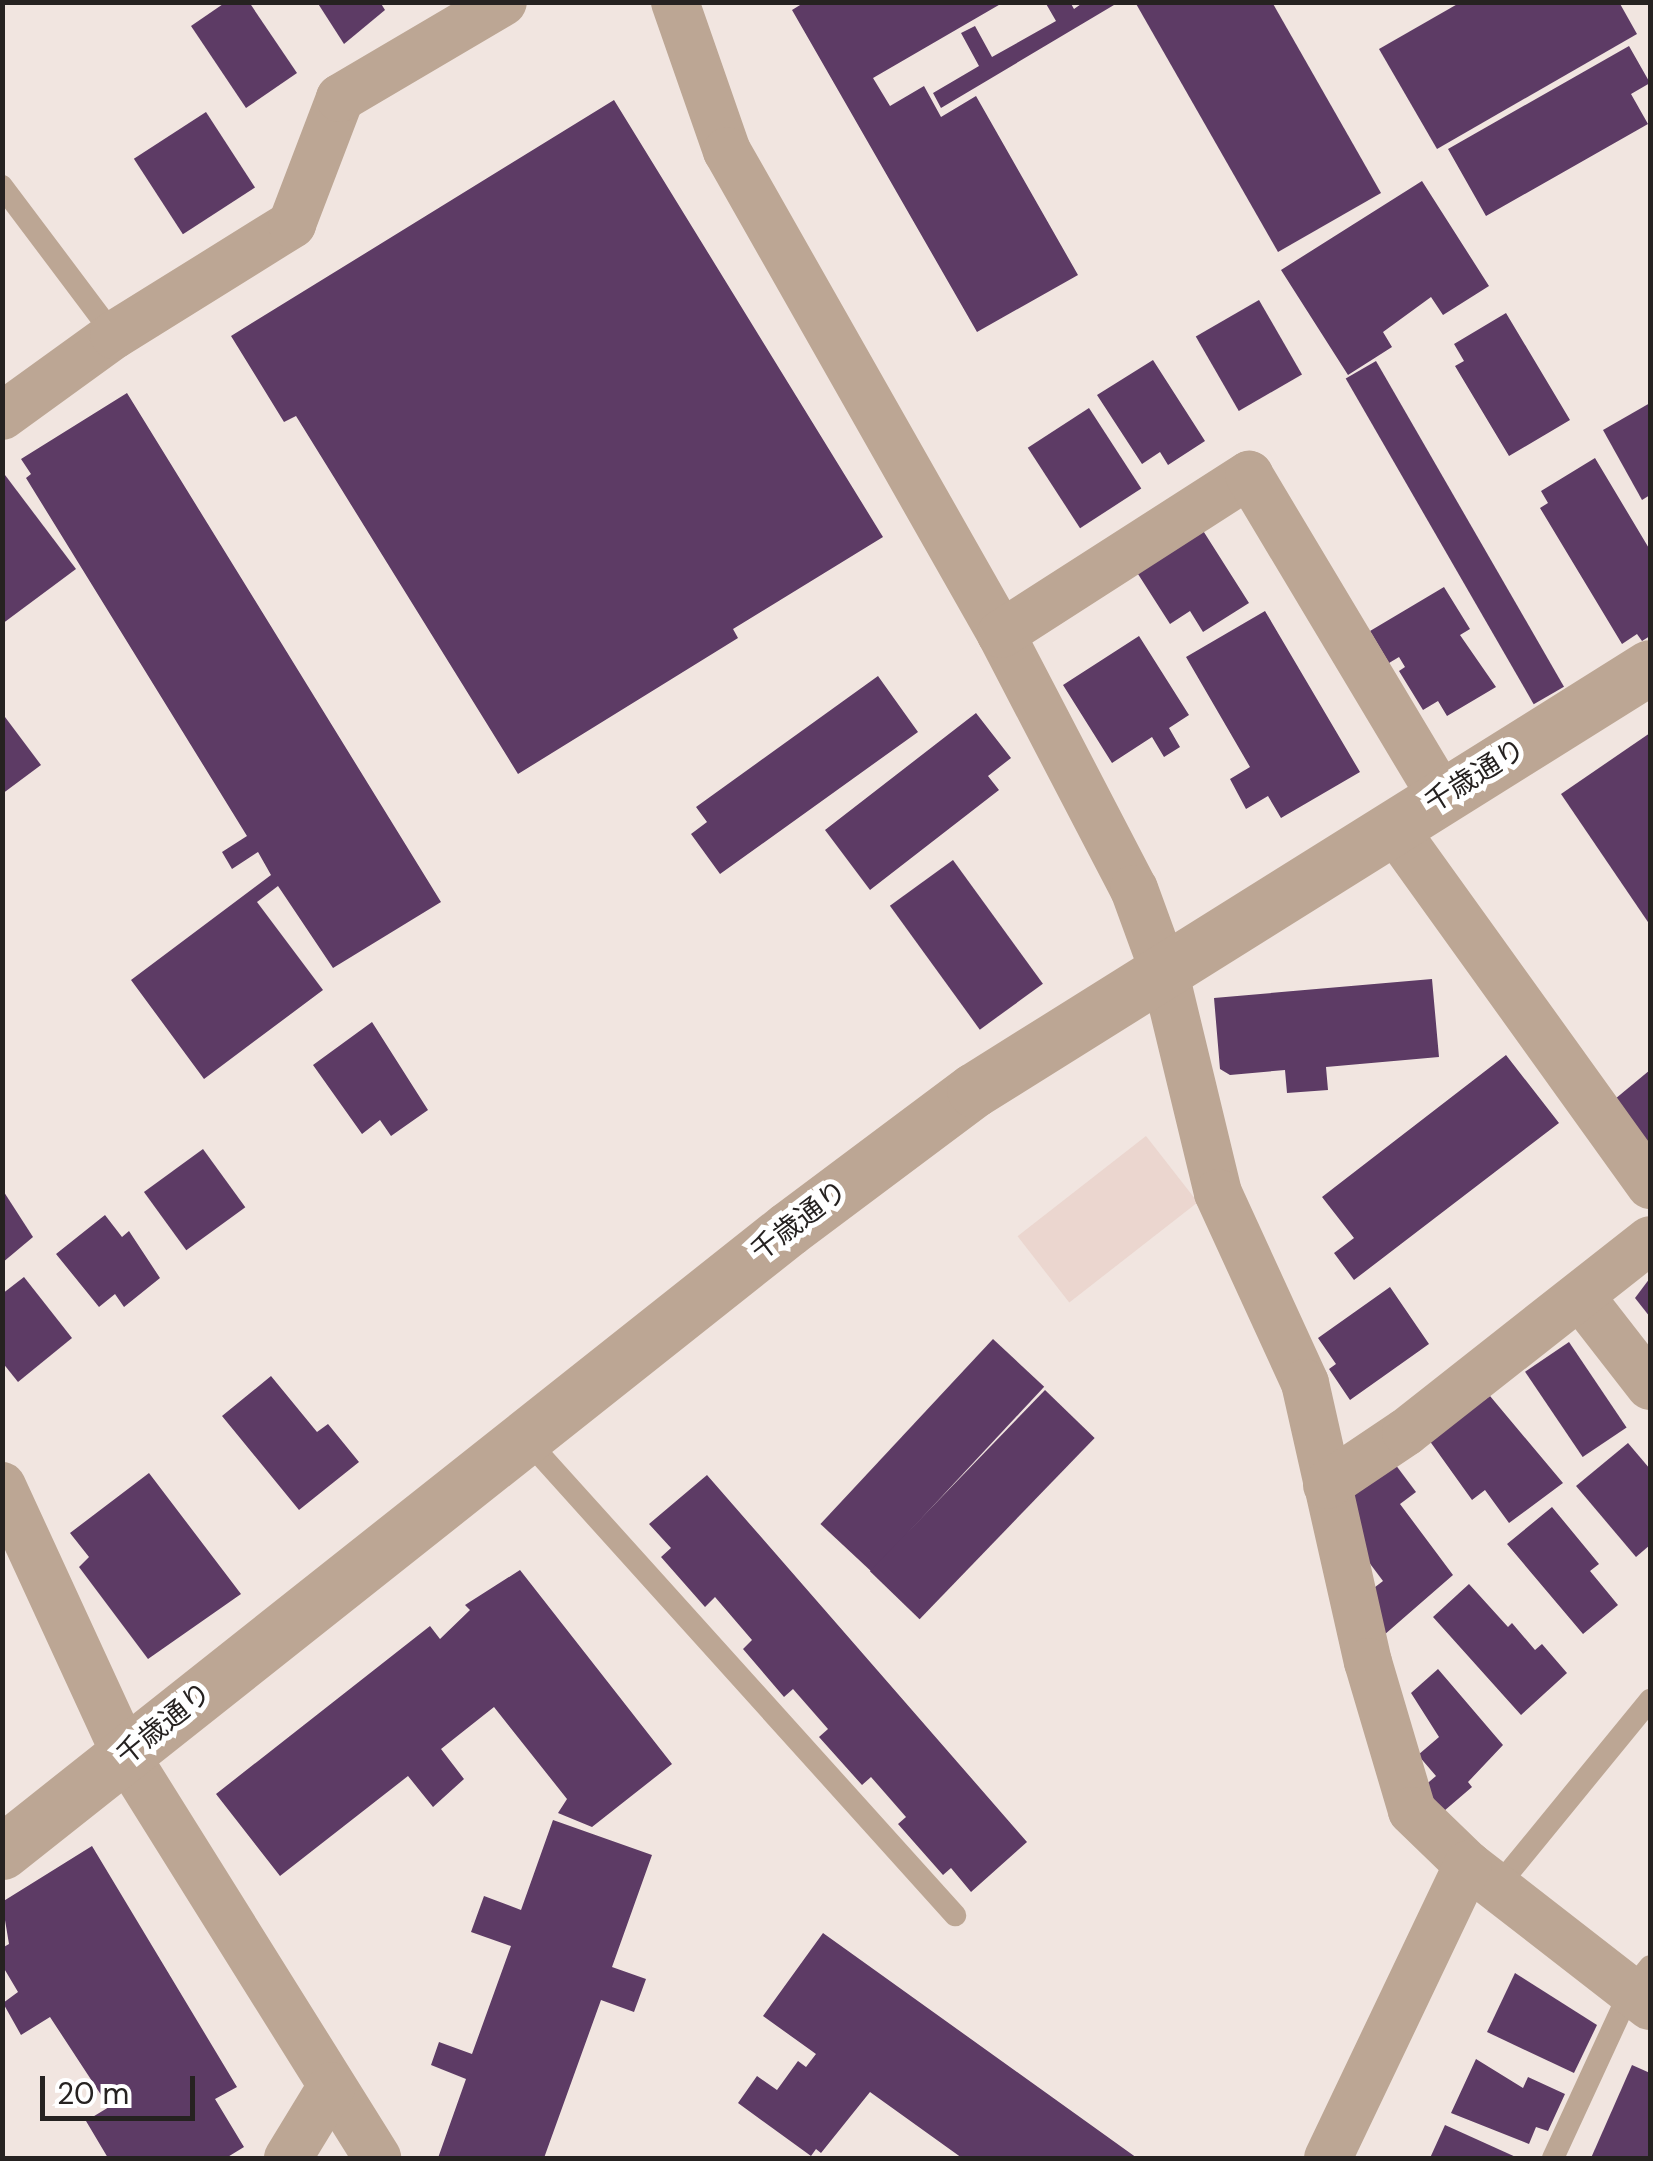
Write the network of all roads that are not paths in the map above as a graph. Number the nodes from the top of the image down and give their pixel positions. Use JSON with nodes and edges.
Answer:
{"nodes":[{"id":1,"x":503,"y":2,"type":"edge"},
{"id":2,"x":688,"y":8,"type":"edge"},
{"id":3,"x":2,"y":186,"type":"edge"},
{"id":4,"x":114,"y":335,"type":"junction"},
{"id":5,"x":2,"y":416,"type":"edge"},
{"id":6,"x":1001,"y":634,"type":"junction"},
{"id":7,"x":1650,"y":668,"type":"edge"},
{"id":8,"x":1442,"y":797,"type":"junction"},
{"id":9,"x":1392,"y":827,"type":"junction"},
{"id":10,"x":1165,"y":974,"type":"junction"},
{"id":11,"x":1650,"y":1185,"type":"edge"},
{"id":12,"x":1650,"y":1240,"type":"edge"},
{"id":13,"x":1580,"y":1296,"type":"junction"},
{"id":14,"x":1650,"y":1386,"type":"edge"},
{"id":15,"x":524,"y":1437,"type":"junction"},
{"id":16,"x":1328,"y":1485,"type":"junction"},
{"id":17,"x":2,"y":1486,"type":"edge"},
{"id":18,"x":1650,"y":1700,"type":"edge"},
{"id":19,"x":126,"y":1754,"type":"junction"},
{"id":20,"x":2,"y":1852,"type":"edge"},
{"id":21,"x":1482,"y":1876,"type":"junction"},
{"id":22,"x":954,"y":1915,"type":"dead end"},
{"id":23,"x":1644,"y":1988,"type":"edge"},
{"id":24,"x":332,"y":2086,"type":"junction"},
{"id":25,"x":288,"y":2158,"type":"edge"},
{"id":26,"x":377,"y":2158,"type":"edge"},
{"id":27,"x":1328,"y":2158,"type":"edge"},
{"id":28,"x":1553,"y":2158,"type":"edge"}],
"edges":[{"from":1,"to":4,"type":"street"},
{"from":2,"to":6,"type":"street"},
{"from":3,"to":4,"type":"lane"},
{"from":4,"to":5,"type":"street"},
{"from":6,"to":8,"type":"street"},
{"from":6,"to":10,"type":"street"},
{"from":7,"to":8,"type":"street","name":"千歳通り"},
{"from":8,"to":9,"type":"street","name":"千歳通り"},
{"from":9,"to":10,"type":"street","name":"千歳通り"},
{"from":9,"to":11,"type":"street"},
{"from":10,"to":15,"type":"street","name":"千歳通り"},
{"from":10,"to":16,"type":"street"},
{"from":12,"to":13,"type":"street"},
{"from":13,"to":14,"type":"street"},
{"from":13,"to":16,"type":"street"},
{"from":15,"to":19,"type":"street","name":"千歳通り"},
{"from":15,"to":22,"type":"lane"},
{"from":16,"to":21,"type":"street"},
{"from":17,"to":19,"type":"street"},
{"from":18,"to":21,"type":"lane"},
{"from":19,"to":20,"type":"street","name":"千歳通り"},
{"from":19,"to":24,"type":"street"},
{"from":21,"to":23,"type":"street"},
{"from":21,"to":27,"type":"street"},
{"from":23,"to":28,"type":"lane"},
{"from":24,"to":25,"type":"street"},
{"from":24,"to":26,"type":"street"}]}
